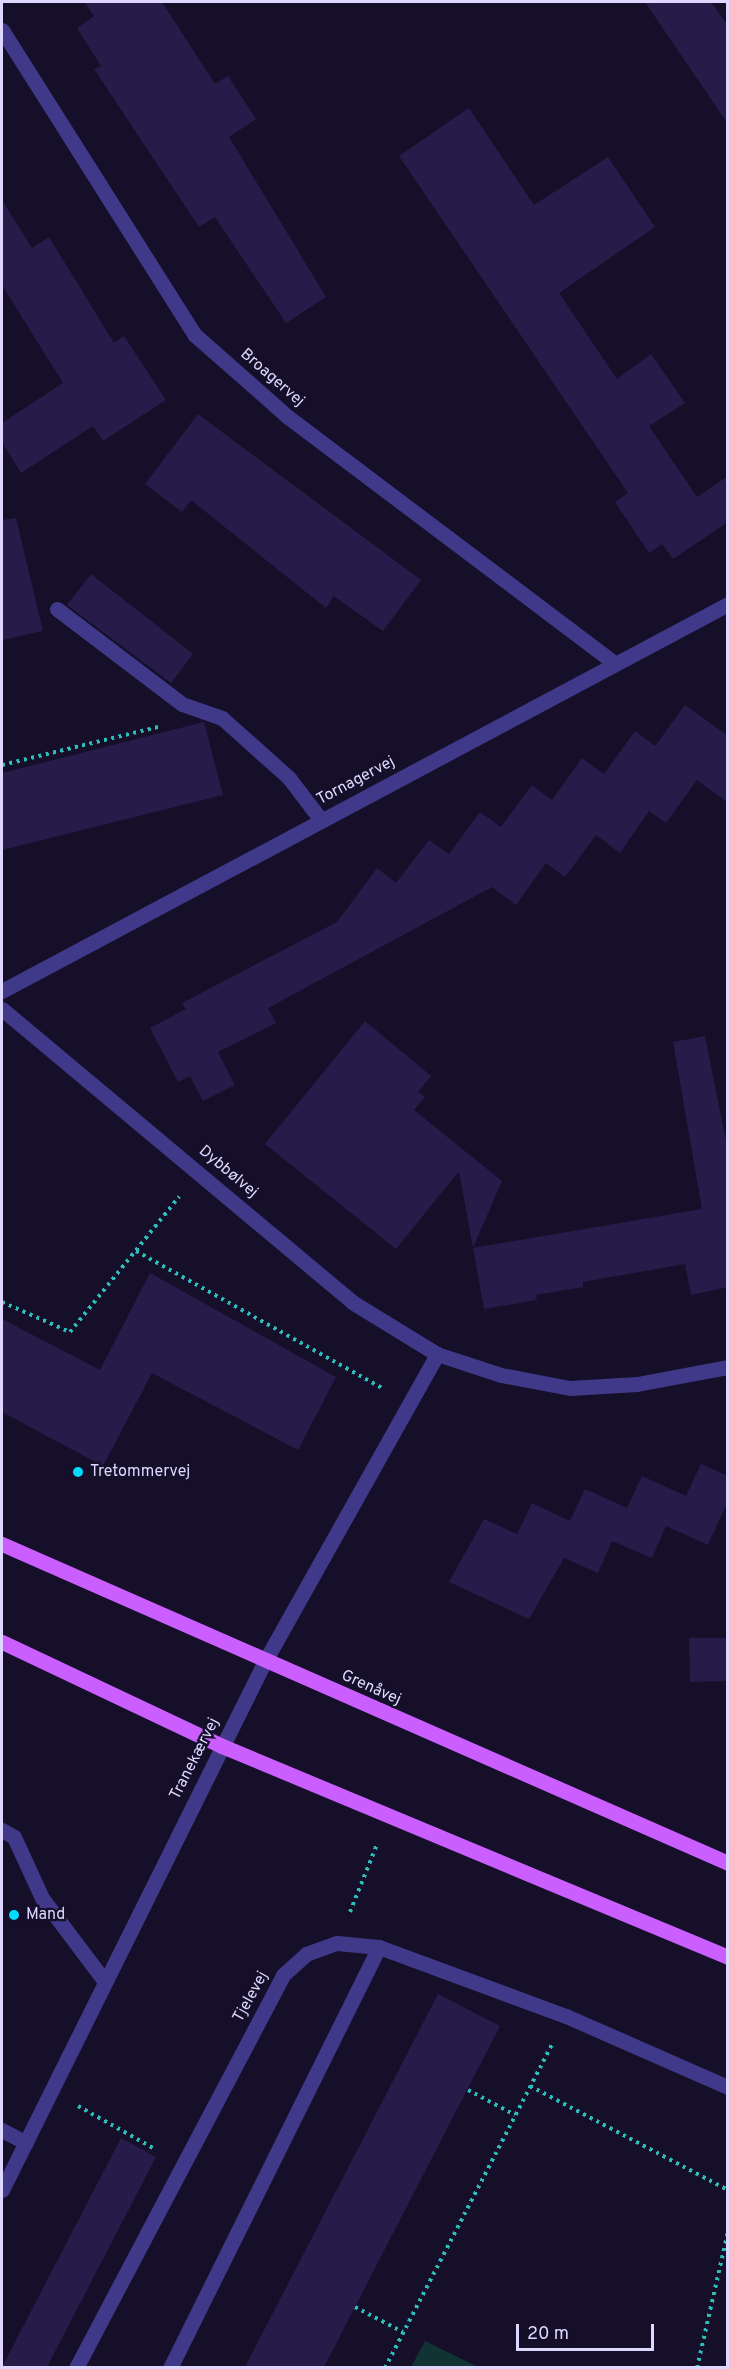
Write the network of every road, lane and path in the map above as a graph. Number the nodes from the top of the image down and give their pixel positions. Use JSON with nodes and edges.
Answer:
{"nodes":[{"id":1,"x":2,"y":30,"type":"edge"},
{"id":2,"x":728,"y":604,"type":"edge"},
{"id":3,"x":57,"y":609,"type":"dead end"},
{"id":4,"x":615,"y":663,"type":"junction"},
{"id":5,"x":182,"y":704,"type":"junction"},
{"id":6,"x":2,"y":765,"type":"edge"},
{"id":7,"x":321,"y":820,"type":"junction"},
{"id":8,"x":2,"y":991,"type":"edge"},
{"id":9,"x":2,"y":1009,"type":"edge"},
{"id":10,"x":199,"y":1172,"type":"junction"},
{"id":11,"x":136,"y":1251,"type":"junction"},
{"id":12,"x":2,"y":1302,"type":"edge"},
{"id":13,"x":437,"y":1354,"type":"junction"},
{"id":14,"x":728,"y":1367,"type":"edge"},
{"id":15,"x":408,"y":1402,"type":"junction"},
{"id":16,"x":2,"y":1544,"type":"edge"},
{"id":17,"x":2,"y":1642,"type":"edge"},
{"id":18,"x":265,"y":1661,"type":"junction"},
{"id":19,"x":222,"y":1746,"type":"junction"},
{"id":20,"x":389,"y":1815,"type":"junction"},
{"id":21,"x":2,"y":1830,"type":"edge"},
{"id":22,"x":728,"y":1863,"type":"edge"},
{"id":23,"x":337,"y":1943,"type":"junction"},
{"id":24,"x":379,"y":1947,"type":"junction"},
{"id":25,"x":728,"y":1957,"type":"edge"},
{"id":26,"x":103,"y":1978,"type":"junction"},
{"id":27,"x":566,"y":2016,"type":"junction"},
{"id":28,"x":530,"y":2086,"type":"junction"},
{"id":29,"x":728,"y":2087,"type":"edge"},
{"id":30,"x":468,"y":2090,"type":"dead end"},
{"id":31,"x":51,"y":2091,"type":"junction"},
{"id":32,"x":515,"y":2115,"type":"junction"},
{"id":33,"x":2,"y":2130,"type":"edge"},
{"id":34,"x":26,"y":2142,"type":"junction"},
{"id":35,"x":182,"y":2164,"type":"junction"},
{"id":36,"x":2,"y":2190,"type":"edge"},
{"id":37,"x":728,"y":2190,"type":"edge"},
{"id":38,"x":728,"y":2231,"type":"edge"},
{"id":39,"x":355,"y":2307,"type":"dead end"},
{"id":40,"x":403,"y":2332,"type":"junction"},
{"id":41,"x":76,"y":2367,"type":"edge"},
{"id":42,"x":170,"y":2367,"type":"edge"},
{"id":43,"x":385,"y":2367,"type":"edge"},
{"id":44,"x":697,"y":2367,"type":"edge"}],
"edges":[{"from":1,"to":4,"type":"street","name":"Broagervej"},
{"from":2,"to":4,"type":"street","name":"Tornagervej"},
{"from":3,"to":5,"type":"street"},
{"from":4,"to":7,"type":"street","name":"Tornagervej"},
{"from":5,"to":6,"type":"path"},
{"from":5,"to":7,"type":"street"},
{"from":7,"to":8,"type":"street","name":"Tornagervej"},
{"from":9,"to":10,"type":"street","name":"Dybbølvej"},
{"from":10,"to":11,"type":"path"},
{"from":10,"to":13,"type":"street","name":"Dybbølvej"},
{"from":11,"to":12,"type":"path"},
{"from":11,"to":15,"type":"path"},
{"from":13,"to":14,"type":"street"},
{"from":13,"to":15,"type":"street","name":"Tranekærvej"},
{"from":15,"to":18,"type":"street","name":"Tranekærvej"},
{"from":16,"to":18,"type":"main road","name":"Grenåvej"},
{"from":17,"to":19,"type":"main road"},
{"from":18,"to":19,"type":"street","name":"Tranekærvej"},
{"from":18,"to":22,"type":"main road","name":"Grenåvej"},
{"from":19,"to":20,"type":"main road"},
{"from":19,"to":26,"type":"street","name":"Tranekærvej"},
{"from":20,"to":23,"type":"path"},
{"from":20,"to":25,"type":"main road"},
{"from":21,"to":26,"type":"street"},
{"from":23,"to":24,"type":"street","name":"Tjelevej"},
{"from":23,"to":35,"type":"street","name":"Tjelevej"},
{"from":24,"to":27,"type":"street","name":"Tjelevej"},
{"from":24,"to":42,"type":"street"},
{"from":26,"to":31,"type":"street","name":"Tranekærvej"},
{"from":27,"to":28,"type":"path"},
{"from":27,"to":29,"type":"street","name":"Tjelevej"},
{"from":28,"to":32,"type":"path"},
{"from":28,"to":37,"type":"path"},
{"from":30,"to":32,"type":"path"},
{"from":31,"to":34,"type":"street","name":"Tranekærvej"},
{"from":31,"to":35,"type":"path"},
{"from":32,"to":40,"type":"path"},
{"from":33,"to":34,"type":"street"},
{"from":34,"to":36,"type":"street","name":"Tranekærvej"},
{"from":35,"to":41,"type":"street","name":"Tjelevej"},
{"from":38,"to":44,"type":"path"},
{"from":39,"to":40,"type":"path"},
{"from":40,"to":43,"type":"path"}]}
